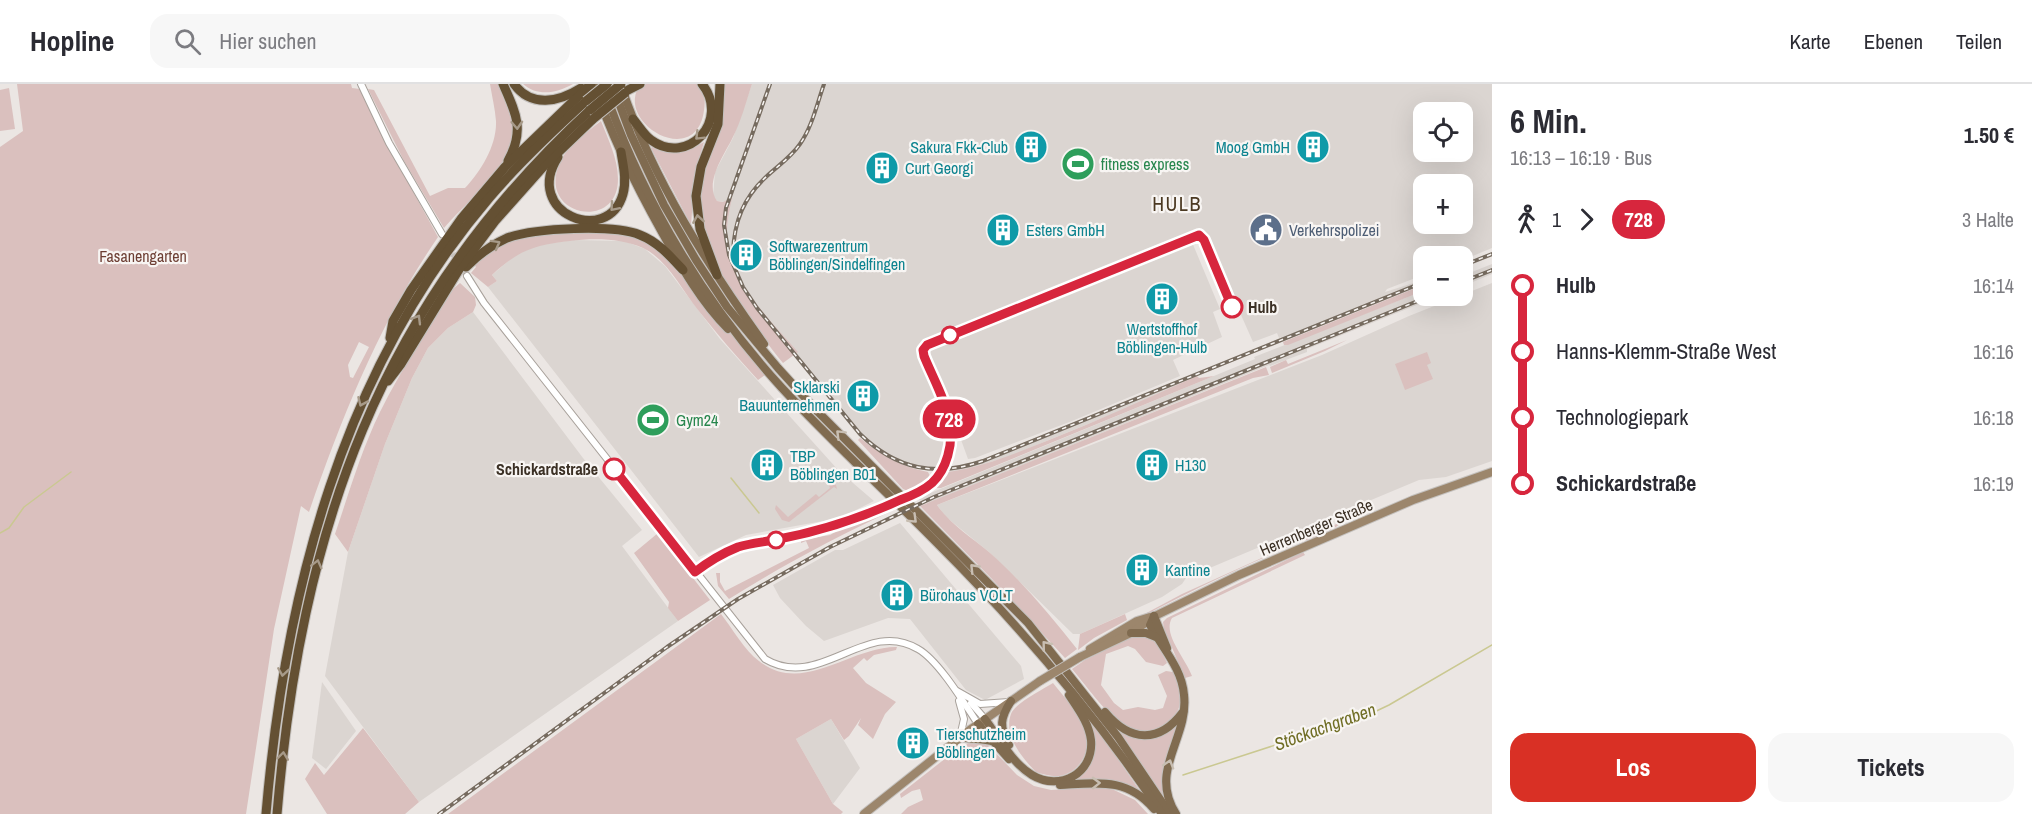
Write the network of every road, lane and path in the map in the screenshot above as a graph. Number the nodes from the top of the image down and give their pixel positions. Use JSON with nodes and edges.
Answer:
{"nodes":[{"id":1,"x":361,"y":84,"type":"edge"},
{"id":2,"x":502,"y":84,"type":"edge"},
{"id":3,"x":514,"y":84,"type":"edge"},
{"id":4,"x":605,"y":84,"type":"edge"},
{"id":5,"x":612,"y":84,"type":"edge"},
{"id":6,"x":702,"y":84,"type":"edge"},
{"id":7,"x":720,"y":84,"type":"edge"},
{"id":8,"x":630,"y":86,"type":"edge"},
{"id":9,"x":589,"y":95,"type":"edge"},
{"id":10,"x":633,"y":119,"type":"junction"},
{"id":11,"x":570,"y":140,"type":"junction"},
{"id":12,"x":621,"y":152,"type":"junction"},
{"id":13,"x":505,"y":167,"type":"junction"},
{"id":14,"x":442,"y":234,"type":"dead end"},
{"id":15,"x":683,"y":270,"type":"junction"},
{"id":16,"x":717,"y":275,"type":"junction"},
{"id":17,"x":467,"y":276,"type":"tunnel mouth"},
{"id":18,"x":452,"y":282,"type":"junction"},
{"id":19,"x":387,"y":349,"type":"junction"},
{"id":20,"x":754,"y":355,"type":"junction"},
{"id":21,"x":767,"y":355,"type":"junction"},
{"id":22,"x":380,"y":389,"type":"junction"},
{"id":23,"x":1492,"y":472,"type":"edge"},
{"id":24,"x":1155,"y":616,"type":"junction"},
{"id":25,"x":1131,"y":633,"type":"junction"},
{"id":26,"x":1156,"y":638,"type":"junction"},
{"id":27,"x":1169,"y":656,"type":"junction"},
{"id":28,"x":1080,"y":657,"type":"junction"},
{"id":29,"x":1050,"y":666,"type":"junction"},
{"id":30,"x":1076,"y":681,"type":"junction"},
{"id":31,"x":954,"y":689,"type":"junction"},
{"id":32,"x":1011,"y":701,"type":"junction"},
{"id":33,"x":1183,"y":712,"type":"junction"},
{"id":34,"x":982,"y":721,"type":"junction"},
{"id":35,"x":960,"y":737,"type":"junction"},
{"id":36,"x":992,"y":742,"type":"junction"},
{"id":37,"x":1017,"y":762,"type":"junction"},
{"id":38,"x":266,"y":814,"type":"edge"},
{"id":39,"x":277,"y":814,"type":"edge"},
{"id":40,"x":864,"y":814,"type":"edge"},
{"id":41,"x":1160,"y":814,"type":"edge"},
{"id":42,"x":1170,"y":814,"type":"edge"},
{"id":43,"x":1176,"y":814,"type":"edge"}],
"edges":[{"from":1,"to":14,"type":"street"},
{"from":2,"to":13,"type":"highway","one_way":true},
{"from":3,"to":9,"type":"highway"},
{"from":4,"to":9,"type":"highway","bridge":true},
{"from":4,"to":20,"type":"highway"},
{"from":5,"to":21,"type":"highway"},
{"from":6,"to":10,"type":"highway","one_way":true},
{"from":16,"to":7,"type":"highway","one_way":true},
{"from":8,"to":9,"type":"highway","bridge":true},
{"from":8,"to":10,"type":"highway"},
{"from":9,"to":11,"type":"highway"},
{"from":9,"to":12,"type":"highway"},
{"from":9,"to":13,"type":"highway"},
{"from":9,"to":19,"type":"highway"},
{"from":22,"to":9,"type":"highway","one_way":true},
{"from":10,"to":16,"type":"highway"},
{"from":12,"to":11,"type":"highway","one_way":true},
{"from":11,"to":18,"type":"highway"},
{"from":12,"to":15,"type":"highway"},
{"from":13,"to":19,"type":"highway"},
{"from":18,"to":15,"type":"highway","one_way":true},
{"from":15,"to":20,"type":"highway"},
{"from":16,"to":21,"type":"highway"},
{"from":17,"to":31,"type":"street"},
{"from":18,"to":22,"type":"highway"},
{"from":19,"to":38,"type":"highway","one_way":true},
{"from":20,"to":29,"type":"highway","one_way":true},
{"from":30,"to":21,"type":"highway","one_way":true},
{"from":39,"to":22,"type":"highway","one_way":true},
{"from":23,"to":24,"type":"main road","name":"Herrenberger Straße"},
{"from":24,"to":25,"type":"main road","name":"Herrenberger Straße"},
{"from":24,"to":26,"type":"highway"},
{"from":24,"to":27,"type":"highway"},
{"from":24,"to":28,"type":"main road","name":"Herrenberger Straße"},
{"from":25,"to":26,"type":"highway"},
{"from":25,"to":28,"type":"main road","name":"Herrenberger Straße"},
{"from":26,"to":27,"type":"highway"},
{"from":27,"to":33,"type":"highway"},
{"from":28,"to":32,"type":"main road","name":"Herrenberger Straße","bridge":true},
{"from":29,"to":37,"type":"highway"},
{"from":29,"to":41,"type":"highway"},
{"from":30,"to":33,"type":"highway"},
{"from":30,"to":42,"type":"highway"},
{"from":31,"to":32,"type":"street"},
{"from":31,"to":34,"type":"street"},
{"from":31,"to":35,"type":"street"},
{"from":32,"to":34,"type":"main road","name":"Herrenberger Straße"},
{"from":32,"to":37,"type":"highway"},
{"from":43,"to":33,"type":"highway","one_way":true},
{"from":34,"to":35,"type":"main road","name":"Herrenberger Straße"},
{"from":34,"to":36,"type":"highway"},
{"from":34,"to":37,"type":"highway"},
{"from":35,"to":36,"type":"highway"},
{"from":35,"to":40,"type":"main road","name":"Herrenberger Straße"},
{"from":36,"to":41,"type":"highway","one_way":true}]}
